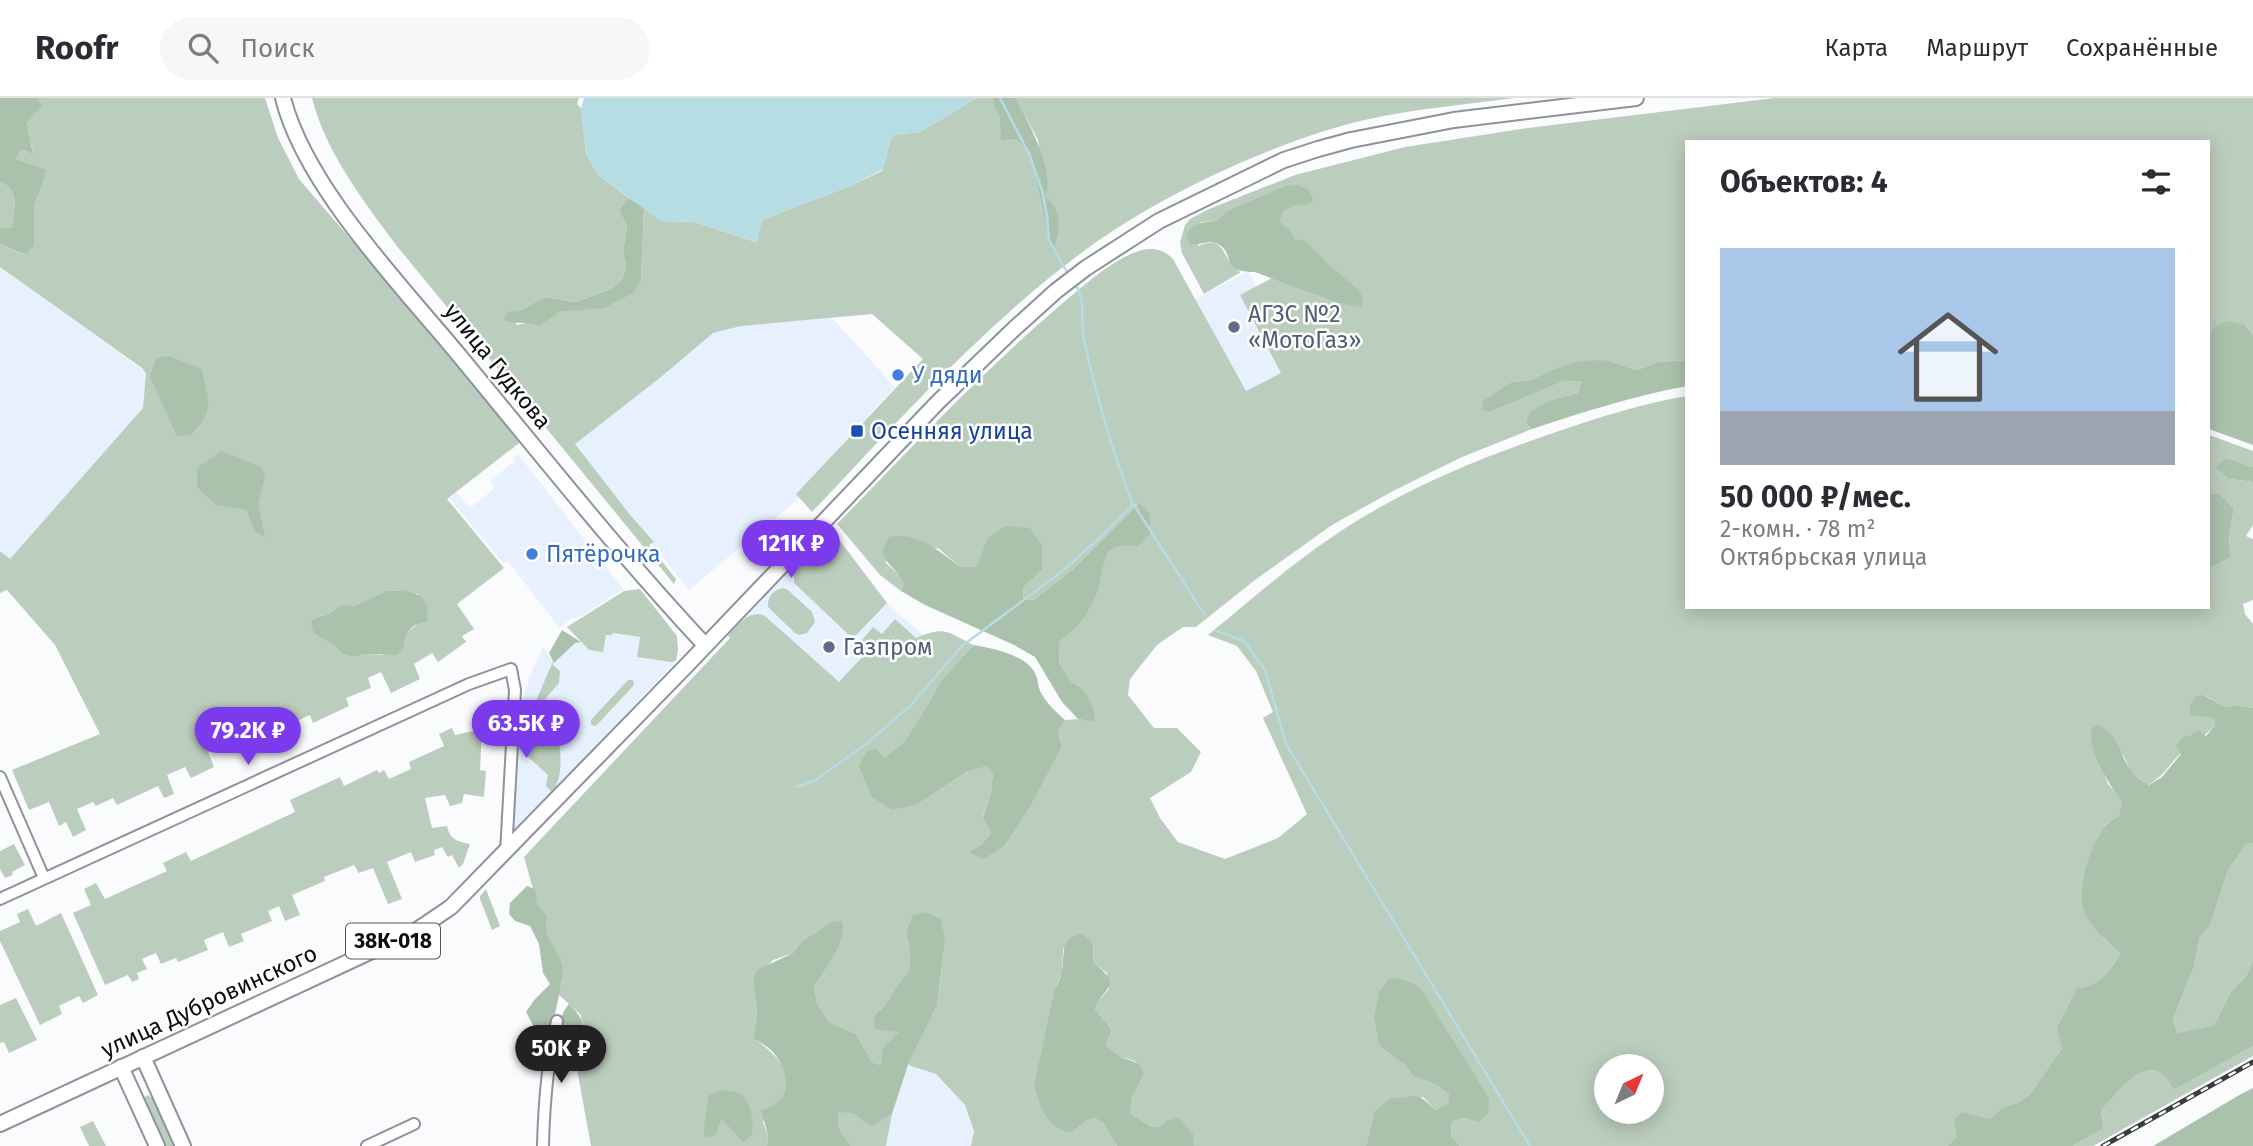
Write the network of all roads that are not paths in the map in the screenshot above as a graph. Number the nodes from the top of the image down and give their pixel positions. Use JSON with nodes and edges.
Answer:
{"nodes":[{"id":1,"x":283,"y":98,"type":"edge"},
{"id":2,"x":1636,"y":98,"type":"edge"},
{"id":3,"x":705,"y":645,"type":"junction"},
{"id":4,"x":0,"y":777,"type":"edge"},
{"id":5,"x":506,"y":853,"type":"junction"},
{"id":6,"x":44,"y":877,"type":"junction"},
{"id":7,"x":0,"y":899,"type":"edge"},
{"id":8,"x":557,"y":1021,"type":"dead end"},
{"id":9,"x":143,"y":1058,"type":"junction"},
{"id":10,"x":121,"y":1067,"type":"junction"},
{"id":11,"x":0,"y":1124,"type":"edge"},
{"id":12,"x":414,"y":1124,"type":"dead end"},
{"id":13,"x":158,"y":1146,"type":"edge"},
{"id":14,"x":183,"y":1146,"type":"edge"},
{"id":15,"x":367,"y":1146,"type":"edge"},
{"id":16,"x":543,"y":1146,"type":"edge"}],
"edges":[{"from":1,"to":3,"type":"main road","name":"улица Гудкова"},
{"from":2,"to":3,"type":"main road","name":"улица Дубровинского","number":"38К-018"},
{"from":3,"to":5,"type":"main road","name":"улица Дубровинского","number":"38К-018"},
{"from":4,"to":6,"type":"street"},
{"from":5,"to":6,"type":"street"},
{"from":5,"to":9,"type":"main road","name":"улица Дубровинского","number":"38К-018"},
{"from":6,"to":7,"type":"street"},
{"from":8,"to":16,"type":"street"},
{"from":9,"to":10,"type":"main road","name":"улица Дубровинского","number":"38К-018"},
{"from":9,"to":14,"type":"main road"},
{"from":10,"to":11,"type":"main road","name":"улица Дубровинского","number":"38К-018"},
{"from":10,"to":13,"type":"main road"},
{"from":12,"to":15,"type":"street"}]}
